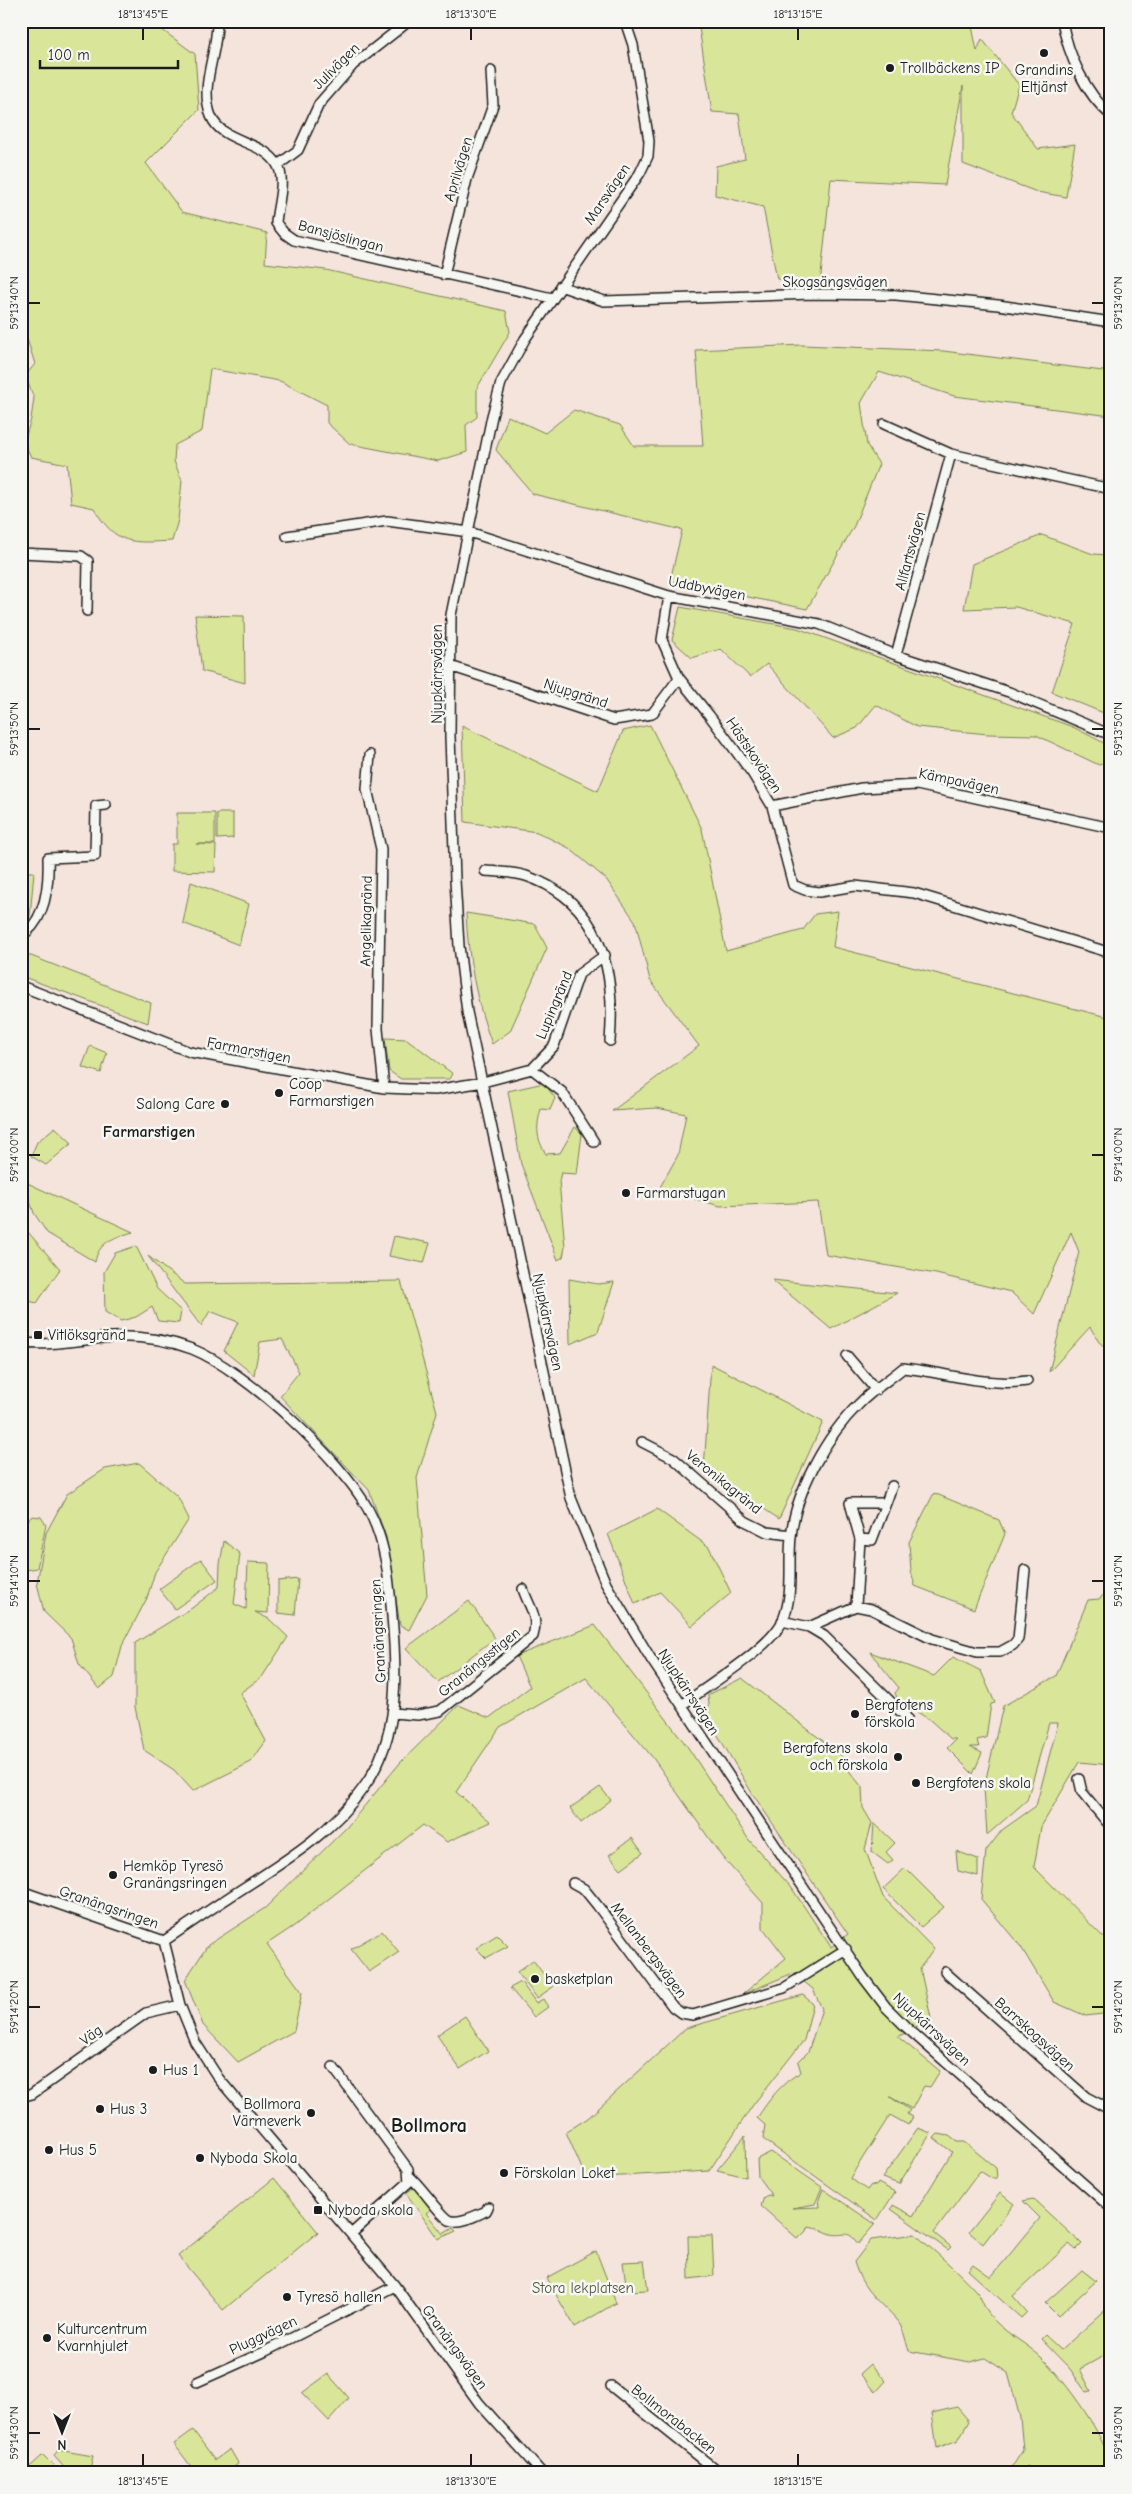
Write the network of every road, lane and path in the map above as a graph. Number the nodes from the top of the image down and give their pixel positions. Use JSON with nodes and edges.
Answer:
{"nodes":[{"id":1,"x":217,"y":21,"type":"edge"},
{"id":2,"x":409,"y":21,"type":"edge"},
{"id":3,"x":625,"y":21,"type":"edge"},
{"id":4,"x":1062,"y":21,"type":"edge"},
{"id":5,"x":491,"y":70,"type":"dead end"},
{"id":6,"x":1111,"y":115,"type":"edge"},
{"id":7,"x":278,"y":165,"type":"junction"},
{"id":8,"x":444,"y":275,"type":"junction"},
{"id":9,"x":560,"y":286,"type":"junction"},
{"id":10,"x":552,"y":298,"type":"junction"},
{"id":11,"x":1111,"y":322,"type":"edge"},
{"id":12,"x":884,"y":424,"type":"dead end"},
{"id":13,"x":951,"y":454,"type":"junction"},
{"id":14,"x":1111,"y":489,"type":"edge"},
{"id":15,"x":469,"y":532,"type":"junction"},
{"id":16,"x":288,"y":536,"type":"dead end"},
{"id":17,"x":21,"y":553,"type":"edge"},
{"id":18,"x":669,"y":596,"type":"junction"},
{"id":19,"x":87,"y":611,"type":"dead end"},
{"id":20,"x":896,"y":654,"type":"junction"},
{"id":21,"x":450,"y":666,"type":"junction"},
{"id":22,"x":679,"y":678,"type":"junction"},
{"id":23,"x":1111,"y":734,"type":"edge"},
{"id":24,"x":370,"y":754,"type":"dead end"},
{"id":25,"x":22,"y":802,"type":"edge"},
{"id":26,"x":106,"y":806,"type":"dead end"},
{"id":27,"x":772,"y":806,"type":"junction"},
{"id":28,"x":1111,"y":828,"type":"edge"},
{"id":29,"x":23,"y":849,"type":"dead end"},
{"id":30,"x":484,"y":871,"type":"dead end"},
{"id":31,"x":21,"y":936,"type":"edge"},
{"id":32,"x":1111,"y":952,"type":"edge"},
{"id":33,"x":605,"y":955,"type":"junction"},
{"id":34,"x":21,"y":986,"type":"edge"},
{"id":35,"x":610,"y":1041,"type":"dead end"},
{"id":36,"x":532,"y":1068,"type":"junction"},
{"id":37,"x":482,"y":1082,"type":"junction"},
{"id":38,"x":384,"y":1088,"type":"junction"},
{"id":39,"x":594,"y":1142,"type":"dead end"},
{"id":40,"x":21,"y":1343,"type":"edge"},
{"id":41,"x":848,"y":1356,"type":"dead end"},
{"id":42,"x":1027,"y":1381,"type":"dead end"},
{"id":43,"x":876,"y":1390,"type":"junction"},
{"id":44,"x":642,"y":1442,"type":"dead end"},
{"id":45,"x":892,"y":1486,"type":"dead end"},
{"id":46,"x":886,"y":1503,"type":"junction"},
{"id":47,"x":791,"y":1536,"type":"junction"},
{"id":48,"x":860,"y":1539,"type":"junction"},
{"id":49,"x":1025,"y":1570,"type":"dead end"},
{"id":50,"x":523,"y":1589,"type":"dead end"},
{"id":51,"x":856,"y":1606,"type":"junction"},
{"id":52,"x":782,"y":1621,"type":"junction"},
{"id":53,"x":809,"y":1627,"type":"junction"},
{"id":54,"x":682,"y":1705,"type":"junction"},
{"id":55,"x":393,"y":1713,"type":"junction"},
{"id":56,"x":908,"y":1718,"type":"dead end"},
{"id":57,"x":1079,"y":1779,"type":"dead end"},
{"id":58,"x":1111,"y":1827,"type":"edge"},
{"id":59,"x":573,"y":1883,"type":"dead end"},
{"id":60,"x":21,"y":1891,"type":"edge"},
{"id":61,"x":164,"y":1941,"type":"junction"},
{"id":62,"x":846,"y":1949,"type":"junction"},
{"id":63,"x":945,"y":1972,"type":"dead end"},
{"id":64,"x":180,"y":2005,"type":"junction"},
{"id":65,"x":333,"y":2067,"type":"dead end"},
{"id":66,"x":21,"y":2097,"type":"edge"},
{"id":67,"x":1111,"y":2110,"type":"edge"},
{"id":68,"x":409,"y":2176,"type":"junction"},
{"id":69,"x":1097,"y":2194,"type":"junction"},
{"id":70,"x":1111,"y":2200,"type":"edge"},
{"id":71,"x":488,"y":2207,"type":"dead end"},
{"id":72,"x":1111,"y":2208,"type":"edge"},
{"id":73,"x":351,"y":2234,"type":"junction"},
{"id":74,"x":395,"y":2286,"type":"junction"},
{"id":75,"x":197,"y":2382,"type":"dead end"},
{"id":76,"x":611,"y":2386,"type":"dead end"},
{"id":77,"x":542,"y":2473,"type":"edge"},
{"id":78,"x":720,"y":2473,"type":"edge"}],
"edges":[{"from":1,"to":7,"type":"street"},
{"from":2,"to":7,"type":"street","name":"Julivägen"},
{"from":3,"to":9,"type":"street","name":"Marsvägen"},
{"from":4,"to":6,"type":"street"},
{"from":5,"to":8,"type":"street","name":"Aprilvägen"},
{"from":7,"to":8,"type":"street","name":"Bansjöslingan"},
{"from":8,"to":10,"type":"street","name":"Bansjöslingan"},
{"from":9,"to":10,"type":"street","name":"Njupkärrsvägen"},
{"from":9,"to":11,"type":"street","name":"Skogsängsvägen"},
{"from":10,"to":15,"type":"street","name":"Njupkärrsvägen"},
{"from":12,"to":13,"type":"street"},
{"from":13,"to":14,"type":"street"},
{"from":13,"to":20,"type":"street","name":"Allfartsvägen"},
{"from":15,"to":16,"type":"street","name":"Uddbyvägen"},
{"from":15,"to":18,"type":"street","name":"Uddbyvägen"},
{"from":15,"to":21,"type":"street","name":"Njupkärrsvägen"},
{"from":17,"to":19,"type":"street"},
{"from":18,"to":20,"type":"street","name":"Uddbyvägen"},
{"from":18,"to":22,"type":"street","name":"Hästskovägen"},
{"from":20,"to":23,"type":"street","name":"Uddbyvägen"},
{"from":21,"to":22,"type":"street","name":"Njupgränd"},
{"from":21,"to":37,"type":"street","name":"Njupkärrsvägen"},
{"from":22,"to":27,"type":"street","name":"Hästskovägen"},
{"from":24,"to":38,"type":"street","name":"Angelikagränd"},
{"from":25,"to":29,"type":"street"},
{"from":26,"to":31,"type":"street"},
{"from":27,"to":28,"type":"street","name":"Kämpavägen"},
{"from":27,"to":32,"type":"street","name":"Hästskovägen"},
{"from":30,"to":33,"type":"street"},
{"from":33,"to":35,"type":"street"},
{"from":33,"to":36,"type":"street","name":"Lupingränd"},
{"from":34,"to":38,"type":"street","name":"Farmarstigen"},
{"from":36,"to":37,"type":"street"},
{"from":36,"to":39,"type":"street"},
{"from":37,"to":38,"type":"street","name":"Farmarstigen"},
{"from":37,"to":54,"type":"street","name":"Njupkärrsvägen"},
{"from":40,"to":55,"type":"street","name":"Granängsringen"},
{"from":41,"to":43,"type":"street"},
{"from":42,"to":43,"type":"street"},
{"from":43,"to":47,"type":"street"},
{"from":44,"to":47,"type":"street","name":"Veronikagränd"},
{"from":45,"to":46,"type":"street"},
{"from":46,"to":48,"type":"street"},
{"from":46,"to":48,"type":"street"},
{"from":47,"to":52,"type":"street"},
{"from":48,"to":51,"type":"street"},
{"from":49,"to":51,"type":"street"},
{"from":50,"to":55,"type":"street","name":"Granängsstigen"},
{"from":51,"to":53,"type":"street"},
{"from":52,"to":53,"type":"street"},
{"from":52,"to":54,"type":"street"},
{"from":53,"to":56,"type":"street"},
{"from":54,"to":62,"type":"street","name":"Njupkärrsvägen"},
{"from":55,"to":61,"type":"street","name":"Granängsringen"},
{"from":57,"to":58,"type":"street"},
{"from":59,"to":62,"type":"street","name":"Mellanbergsvägen"},
{"from":60,"to":61,"type":"street","name":"Granängsringen"},
{"from":61,"to":64,"type":"street","name":"Granängsvägen"},
{"from":62,"to":69,"type":"street","name":"Njupkärrsvägen"},
{"from":63,"to":67,"type":"street","name":"Barrskogsvägen"},
{"from":64,"to":66,"type":"street","name":"Väg"},
{"from":64,"to":73,"type":"street","name":"Granängsvägen"},
{"from":65,"to":68,"type":"street"},
{"from":68,"to":71,"type":"street"},
{"from":68,"to":73,"type":"street"},
{"from":69,"to":70,"type":"street","name":"Njupkärrsvägen"},
{"from":69,"to":72,"type":"street","name":"Njupkärrsvägen"},
{"from":73,"to":74,"type":"street","name":"Granängsvägen"},
{"from":74,"to":75,"type":"street","name":"Pluggvägen"},
{"from":74,"to":77,"type":"street","name":"Granängsvägen"},
{"from":76,"to":78,"type":"street","name":"Bollmorabacken"}]}
